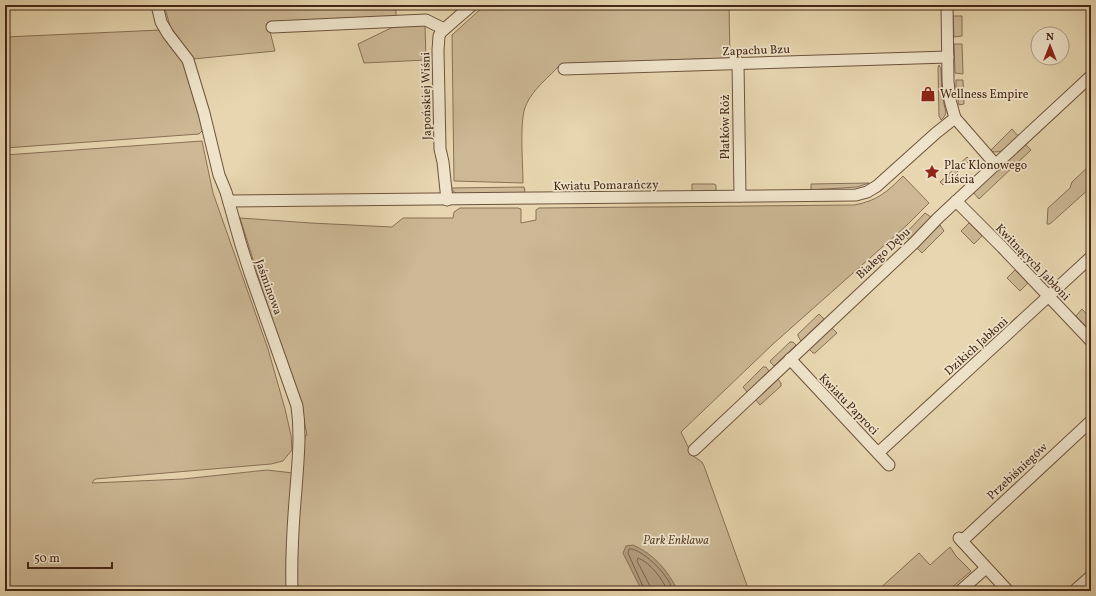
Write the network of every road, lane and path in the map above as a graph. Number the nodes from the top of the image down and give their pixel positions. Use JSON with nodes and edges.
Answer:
{"nodes":[{"id":1,"x":157,"y":5,"type":"edge"},
{"id":2,"x":472,"y":5,"type":"edge"},
{"id":3,"x":947,"y":5,"type":"edge"},
{"id":4,"x":272,"y":27,"type":"dead end"},
{"id":5,"x":444,"y":29,"type":"junction"},
{"id":6,"x":948,"y":57,"type":"junction"},
{"id":7,"x":736,"y":60,"type":"junction"},
{"id":8,"x":564,"y":69,"type":"dead end"},
{"id":9,"x":1091,"y":76,"type":"edge"},
{"id":10,"x":955,"y":118,"type":"junction"},
{"id":11,"x":996,"y":165,"type":"junction"},
{"id":12,"x":740,"y":196,"type":"junction"},
{"id":13,"x":447,"y":200,"type":"junction"},
{"id":14,"x":229,"y":201,"type":"junction"},
{"id":15,"x":956,"y":201,"type":"junction"},
{"id":16,"x":1091,"y":257,"type":"edge"},
{"id":17,"x":1048,"y":297,"type":"junction"},
{"id":18,"x":1091,"y":341,"type":"edge"},
{"id":19,"x":790,"y":359,"type":"junction"},
{"id":20,"x":1091,"y":421,"type":"edge"},
{"id":21,"x":694,"y":450,"type":"dead end"},
{"id":22,"x":878,"y":453,"type":"junction"},
{"id":23,"x":889,"y":465,"type":"dead end"},
{"id":24,"x":986,"y":568,"type":"junction"},
{"id":25,"x":1091,"y":576,"type":"edge"},
{"id":26,"x":292,"y":591,"type":"edge"},
{"id":27,"x":960,"y":591,"type":"edge"},
{"id":28,"x":1008,"y":591,"type":"edge"},
{"id":29,"x":1074,"y":591,"type":"edge"}],
"edges":[{"from":1,"to":14,"type":"street","name":"Jaśminowa"},
{"from":2,"to":5,"type":"street"},
{"from":3,"to":6,"type":"street"},
{"from":4,"to":5,"type":"street"},
{"from":5,"to":13,"type":"street","name":"Japońskiej Wiśni"},
{"from":6,"to":7,"type":"street","name":"Zapachu Bzu"},
{"from":6,"to":10,"type":"street"},
{"from":7,"to":8,"type":"street","name":"Zapachu Bzu"},
{"from":7,"to":12,"type":"street","name":"Płatków Róż"},
{"from":9,"to":11,"type":"street","name":"Białego Dębu"},
{"from":10,"to":11,"type":"street"},
{"from":10,"to":12,"type":"street","name":"Kwiatu Pomarańczy"},
{"from":11,"to":15,"type":"street","name":"Białego Dębu"},
{"from":12,"to":13,"type":"street","name":"Kwiatu Pomarańczy"},
{"from":13,"to":14,"type":"street","name":"Kwiatu Pomarańczy"},
{"from":14,"to":26,"type":"street","name":"Jaśminowa"},
{"from":15,"to":17,"type":"street","name":"Kwitnących Jabłoni"},
{"from":15,"to":19,"type":"street","name":"Białego Dębu"},
{"from":16,"to":17,"type":"street","name":"Dzikich Jabłoni"},
{"from":17,"to":18,"type":"street","name":"Kwitnących Jabłoni"},
{"from":17,"to":22,"type":"street","name":"Dzikich Jabłoni"},
{"from":19,"to":21,"type":"street","name":"Białego Dębu"},
{"from":19,"to":22,"type":"street","name":"Kwiatu Paproci"},
{"from":20,"to":24,"type":"street","name":"Przebiśniegów"},
{"from":22,"to":23,"type":"street","name":"Kwiatu Paproci"},
{"from":24,"to":27,"type":"street"},
{"from":24,"to":28,"type":"street"},
{"from":25,"to":29,"type":"street"}]}
